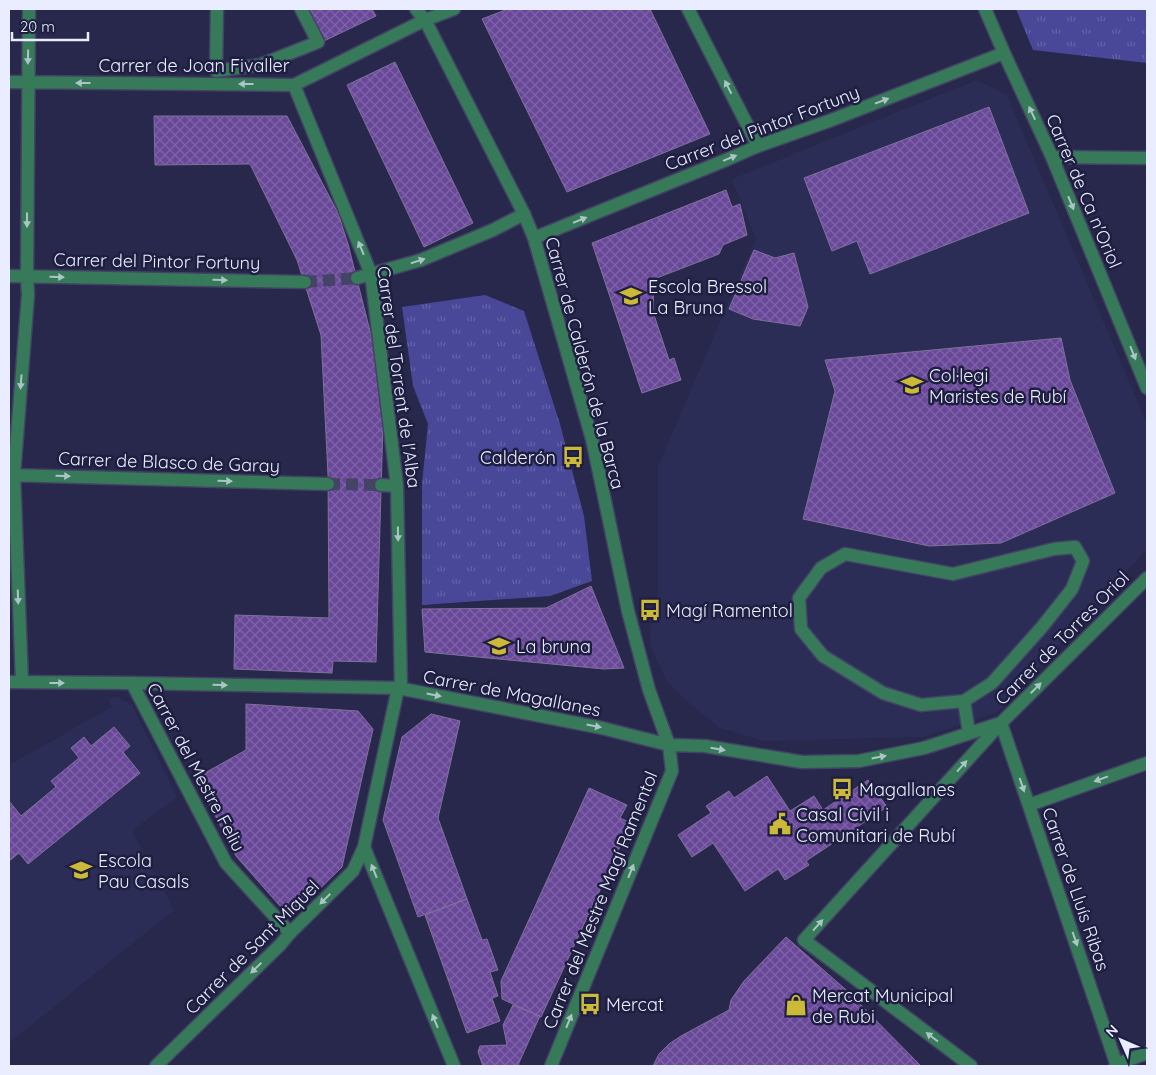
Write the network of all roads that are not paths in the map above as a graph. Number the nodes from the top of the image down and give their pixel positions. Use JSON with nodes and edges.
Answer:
{"nodes":[{"id":1,"x":29,"y":9,"type":"edge"},
{"id":2,"x":216,"y":9,"type":"edge"},
{"id":3,"x":302,"y":9,"type":"edge"},
{"id":4,"x":416,"y":9,"type":"edge"},
{"id":5,"x":454,"y":9,"type":"edge"},
{"id":6,"x":688,"y":9,"type":"edge"},
{"id":7,"x":985,"y":9,"type":"edge"},
{"id":8,"x":425,"y":20,"type":"junction"},
{"id":9,"x":1004,"y":53,"type":"junction"},
{"id":10,"x":9,"y":82,"type":"edge"},
{"id":11,"x":28,"y":82,"type":"junction"},
{"id":12,"x":294,"y":85,"type":"junction"},
{"id":13,"x":758,"y":146,"type":"junction"},
{"id":14,"x":1052,"y":158,"type":"junction"},
{"id":15,"x":1147,"y":158,"type":"edge"},
{"id":16,"x":524,"y":214,"type":"junction"},
{"id":17,"x":534,"y":238,"type":"junction"},
{"id":18,"x":371,"y":274,"type":"junction"},
{"id":19,"x":9,"y":276,"type":"edge"},
{"id":20,"x":27,"y":276,"type":"junction"},
{"id":21,"x":357,"y":278,"type":"tunnel mouth"},
{"id":22,"x":305,"y":282,"type":"tunnel mouth"},
{"id":23,"x":1147,"y":388,"type":"edge"},
{"id":24,"x":11,"y":475,"type":"edge"},
{"id":25,"x":328,"y":484,"type":"tunnel mouth"},
{"id":26,"x":381,"y":485,"type":"tunnel mouth"},
{"id":27,"x":397,"y":486,"type":"junction"},
{"id":28,"x":1147,"y":578,"type":"edge"},
{"id":29,"x":15,"y":682,"type":"edge"},
{"id":30,"x":132,"y":683,"type":"junction"},
{"id":31,"x":399,"y":688,"type":"junction"},
{"id":32,"x":964,"y":701,"type":"junction"},
{"id":33,"x":1001,"y":723,"type":"junction"},
{"id":34,"x":969,"y":733,"type":"junction"},
{"id":35,"x":669,"y":745,"type":"junction"},
{"id":36,"x":1147,"y":763,"type":"edge"},
{"id":37,"x":1029,"y":805,"type":"junction"},
{"id":38,"x":364,"y":847,"type":"junction"},
{"id":39,"x":290,"y":933,"type":"junction"},
{"id":40,"x":1147,"y":1053,"type":"edge"},
{"id":41,"x":156,"y":1066,"type":"edge"},
{"id":42,"x":454,"y":1066,"type":"edge"},
{"id":43,"x":551,"y":1066,"type":"edge"},
{"id":44,"x":970,"y":1066,"type":"edge"},
{"id":45,"x":1116,"y":1066,"type":"edge"}],
"edges":[{"from":1,"to":11,"type":"street","one_way":true},
{"from":2,"to":3,"type":"street"},
{"from":4,"to":8,"type":"street","name":"Carrer de Calderón de la Barca"},
{"from":5,"to":8,"type":"street","name":"Carrer de Joan Fivaller"},
{"from":13,"to":6,"type":"street","one_way":true},
{"from":7,"to":9,"type":"street","name":"Carrer de Ca n'Oriol"},
{"from":8,"to":12,"type":"street","name":"Carrer de Joan Fivaller"},
{"from":8,"to":16,"type":"street","name":"Carrer de Calderón de la Barca"},
{"from":13,"to":9,"type":"street","name":"Carrer del Pintor Fortuny","one_way":true},
{"from":14,"to":9,"type":"street","name":"Carrer de Ca n'Oriol","one_way":true},
{"from":10,"to":11,"type":"street","name":"Carrer de Joan Fivaller"},
{"from":12,"to":11,"type":"street","name":"Carrer de Joan Fivaller","one_way":true},
{"from":11,"to":20,"type":"street","one_way":true},
{"from":18,"to":12,"type":"street","name":"Carrer del Torrent de l'Alba","one_way":true},
{"from":17,"to":13,"type":"street","name":"Carrer del Pintor Fortuny","one_way":true},
{"from":14,"to":15,"type":"street"},
{"from":14,"to":23,"type":"street","name":"Carrer de Ca n'Oriol","one_way":true},
{"from":16,"to":17,"type":"street","name":"Carrer de Calderón de la Barca"},
{"from":18,"to":16,"type":"street","one_way":true},
{"from":17,"to":35,"type":"street","name":"Carrer de Calderón de la Barca"},
{"from":18,"to":21,"type":"street"},
{"from":18,"to":27,"type":"street","name":"Carrer del Torrent de l'Alba"},
{"from":19,"to":20,"type":"street","name":"Carrer del Pintor Fortuny"},
{"from":20,"to":22,"type":"street","name":"Carrer del Pintor Fortuny","one_way":true},
{"from":20,"to":24,"type":"street","one_way":true},
{"from":24,"to":25,"type":"street","name":"Carrer de Blasco de Garay","one_way":true},
{"from":24,"to":29,"type":"street","one_way":true},
{"from":26,"to":27,"type":"street"},
{"from":27,"to":31,"type":"street","name":"Carrer del Torrent de l'Alba","one_way":true},
{"from":33,"to":28,"type":"street","name":"Carrer de Torres Oriol","one_way":true},
{"from":29,"to":30,"type":"street","name":"Carrer de Magallanes","one_way":true},
{"from":30,"to":31,"type":"street","name":"Carrer de Magallanes","one_way":true},
{"from":30,"to":39,"type":"street","name":"Carrer del Mestre Feliu"},
{"from":31,"to":35,"type":"street","name":"Carrer de Magallanes","one_way":true},
{"from":31,"to":38,"type":"street","name":"Carrer del Torrent de l'Alba"},
{"from":32,"to":32,"type":"street"},
{"from":32,"to":34,"type":"street"},
{"from":33,"to":34,"type":"street","name":"Carrer de Magallanes"},
{"from":33,"to":37,"type":"street","name":"Carrer de Lluís Ribas","one_way":true},
{"from":44,"to":33,"type":"street","name":"Carrer de Torres Oriol","one_way":true},
{"from":35,"to":34,"type":"street","name":"Carrer de Magallanes","one_way":true},
{"from":43,"to":35,"type":"street","name":"Carrer del Mestre Magí Ramentol","one_way":true},
{"from":36,"to":37,"type":"street","one_way":true},
{"from":37,"to":45,"type":"street","name":"Carrer de Lluís Ribas","one_way":true},
{"from":38,"to":39,"type":"street","name":"Carrer de Sant Miquel","one_way":true},
{"from":42,"to":38,"type":"street","one_way":true},
{"from":39,"to":41,"type":"street","name":"Carrer de Sant Miquel","one_way":true},
{"from":40,"to":45,"type":"street"}]}
